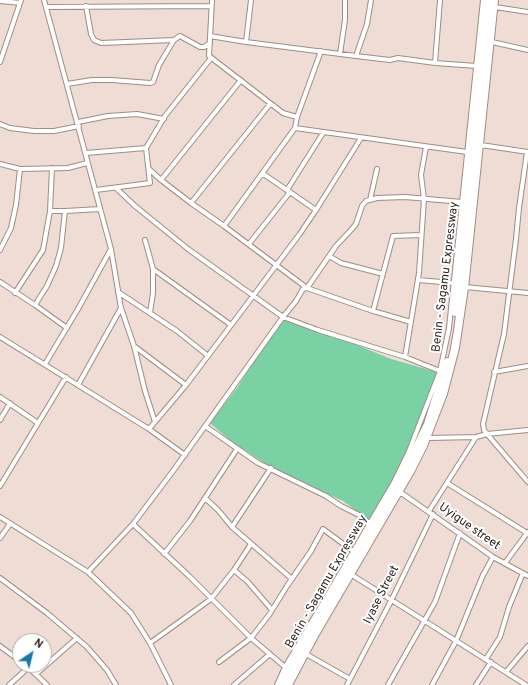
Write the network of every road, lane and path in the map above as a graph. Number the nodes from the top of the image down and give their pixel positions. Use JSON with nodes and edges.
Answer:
{"nodes":[{"id":1,"x":44,"y":0,"type":"edge"},
{"id":2,"x":212,"y":0,"type":"edge"},
{"id":3,"x":251,"y":0,"type":"edge"},
{"id":4,"x":345,"y":0,"type":"edge"},
{"id":5,"x":371,"y":0,"type":"edge"},
{"id":6,"x":440,"y":0,"type":"edge"},
{"id":7,"x":483,"y":0,"type":"edge"},
{"id":8,"x":487,"y":0,"type":"edge"},
{"id":9,"x":492,"y":0,"type":"edge"},
{"id":10,"x":496,"y":0,"type":"edge"},
{"id":11,"x":0,"y":1,"type":"edge"},
{"id":12,"x":21,"y":2,"type":"edge"},
{"id":13,"x":86,"y":6,"type":"junction"},
{"id":14,"x":211,"y":6,"type":"junction"},
{"id":15,"x":46,"y":7,"type":"junction"},
{"id":16,"x":495,"y":7,"type":"junction"},
{"id":17,"x":528,"y":12,"type":"edge"},
{"id":18,"x":210,"y":36,"type":"junction"},
{"id":19,"x":174,"y":40,"type":"junction"},
{"id":20,"x":246,"y":42,"type":"junction"},
{"id":21,"x":492,"y":42,"type":"junction"},
{"id":22,"x":210,"y":43,"type":"junction"},
{"id":23,"x":528,"y":50,"type":"edge"},
{"id":24,"x":321,"y":51,"type":"junction"},
{"id":25,"x":340,"y":54,"type":"junction"},
{"id":26,"x":356,"y":56,"type":"junction"},
{"id":27,"x":211,"y":58,"type":"junction"},
{"id":28,"x":0,"y":62,"type":"edge"},
{"id":29,"x":435,"y":63,"type":"junction"},
{"id":30,"x":477,"y":66,"type":"junction"},
{"id":31,"x":241,"y":80,"type":"junction"},
{"id":32,"x":67,"y":84,"type":"junction"},
{"id":33,"x":270,"y":104,"type":"junction"},
{"id":34,"x":297,"y":117,"type":"junction"},
{"id":35,"x":164,"y":119,"type":"junction"},
{"id":36,"x":0,"y":124,"type":"edge"},
{"id":37,"x":78,"y":124,"type":"junction"},
{"id":38,"x":295,"y":128,"type":"junction"},
{"id":39,"x":323,"y":132,"type":"junction"},
{"id":40,"x":361,"y":138,"type":"junction"},
{"id":41,"x":481,"y":145,"type":"junction"},
{"id":42,"x":426,"y":147,"type":"junction"},
{"id":43,"x":146,"y":148,"type":"junction"},
{"id":44,"x":467,"y":152,"type":"junction"},
{"id":45,"x":528,"y":152,"type":"edge"},
{"id":46,"x":86,"y":153,"type":"junction"},
{"id":47,"x":87,"y":163,"type":"junction"},
{"id":48,"x":0,"y":164,"type":"edge"},
{"id":49,"x":52,"y":168,"type":"junction"},
{"id":50,"x":20,"y":169,"type":"junction"},
{"id":51,"x":149,"y":169,"type":"junction"},
{"id":52,"x":377,"y":169,"type":"dead end"},
{"id":53,"x":262,"y":173,"type":"junction"},
{"id":54,"x":161,"y":180,"type":"junction"},
{"id":55,"x":116,"y":188,"type":"junction"},
{"id":56,"x":96,"y":190,"type":"junction"},
{"id":57,"x":288,"y":191,"type":"junction"},
{"id":58,"x":424,"y":199,"type":"junction"},
{"id":59,"x":370,"y":200,"type":"junction"},
{"id":60,"x":191,"y":202,"type":"junction"},
{"id":61,"x":462,"y":202,"type":"junction"},
{"id":62,"x":100,"y":209,"type":"junction"},
{"id":63,"x":316,"y":210,"type":"junction"},
{"id":64,"x":50,"y":211,"type":"junction"},
{"id":65,"x":65,"y":211,"type":"junction"},
{"id":66,"x":224,"y":226,"type":"junction"},
{"id":67,"x":422,"y":235,"type":"junction"},
{"id":68,"x":145,"y":240,"type":"dead end"},
{"id":69,"x":249,"y":244,"type":"junction"},
{"id":70,"x":111,"y":249,"type":"junction"},
{"id":71,"x":0,"y":250,"type":"edge"},
{"id":72,"x":329,"y":256,"type":"junction"},
{"id":73,"x":275,"y":264,"type":"junction"},
{"id":74,"x":153,"y":269,"type":"junction"},
{"id":75,"x":383,"y":274,"type":"junction"},
{"id":76,"x":418,"y":280,"type":"junction"},
{"id":77,"x":0,"y":282,"type":"edge"},
{"id":78,"x":453,"y":283,"type":"junction"},
{"id":79,"x":464,"y":287,"type":"junction"},
{"id":80,"x":307,"y":288,"type":"junction"},
{"id":81,"x":510,"y":291,"type":"junction"},
{"id":82,"x":118,"y":292,"type":"junction"},
{"id":83,"x":15,"y":293,"type":"junction"},
{"id":84,"x":528,"y":293,"type":"edge"},
{"id":85,"x":253,"y":295,"type":"junction"},
{"id":86,"x":35,"y":305,"type":"junction"},
{"id":87,"x":122,"y":308,"type":"junction"},
{"id":88,"x":373,"y":311,"type":"junction"},
{"id":89,"x":150,"y":313,"type":"junction"},
{"id":90,"x":283,"y":317,"type":"junction"},
{"id":91,"x":411,"y":322,"type":"junction"},
{"id":92,"x":456,"y":322,"type":"junction"},
{"id":93,"x":231,"y":326,"type":"junction"},
{"id":94,"x":67,"y":328,"type":"junction"},
{"id":95,"x":1,"y":338,"type":"edge"},
{"id":96,"x":134,"y":346,"type":"junction"},
{"id":97,"x":207,"y":355,"type":"junction"},
{"id":98,"x":405,"y":357,"type":"junction"},
{"id":99,"x":45,"y":364,"type":"junction"},
{"id":100,"x":528,"y":366,"type":"edge"},
{"id":101,"x":440,"y":371,"type":"junction"},
{"id":102,"x":494,"y":372,"type":"junction"},
{"id":103,"x":66,"y":377,"type":"junction"},
{"id":104,"x":78,"y":385,"type":"junction"},
{"id":105,"x":186,"y":385,"type":"junction"},
{"id":106,"x":0,"y":397,"type":"edge"},
{"id":107,"x":10,"y":403,"type":"junction"},
{"id":108,"x":0,"y":420,"type":"edge"},
{"id":109,"x":155,"y":422,"type":"junction"},
{"id":110,"x":38,"y":423,"type":"junction"},
{"id":111,"x":205,"y":426,"type":"junction"},
{"id":112,"x":149,"y":429,"type":"junction"},
{"id":113,"x":528,"y":430,"type":"edge"},
{"id":114,"x":488,"y":434,"type":"junction"},
{"id":115,"x":476,"y":437,"type":"junction"},
{"id":116,"x":429,"y":438,"type":"junction"},
{"id":117,"x":237,"y":449,"type":"junction"},
{"id":118,"x":184,"y":455,"type":"junction"},
{"id":119,"x":271,"y":468,"type":"junction"},
{"id":120,"x":528,"y":482,"type":"edge"},
{"id":121,"x":447,"y":483,"type":"junction"},
{"id":122,"x":0,"y":486,"type":"edge"},
{"id":123,"x":400,"y":492,"type":"junction"},
{"id":124,"x":205,"y":498,"type":"junction"},
{"id":125,"x":431,"y":512,"type":"junction"},
{"id":126,"x":0,"y":517,"type":"edge"},
{"id":127,"x":369,"y":523,"type":"junction"},
{"id":128,"x":10,"y":524,"type":"junction"},
{"id":129,"x":133,"y":524,"type":"junction"},
{"id":130,"x":232,"y":527,"type":"junction"},
{"id":131,"x":527,"y":532,"type":"edge"},
{"id":132,"x":460,"y":533,"type":"junction"},
{"id":133,"x":0,"y":538,"type":"edge"},
{"id":134,"x":251,"y":544,"type":"junction"},
{"id":135,"x":353,"y":551,"type":"junction"},
{"id":136,"x":164,"y":554,"type":"junction"},
{"id":137,"x":493,"y":557,"type":"junction"},
{"id":138,"x":505,"y":563,"type":"junction"},
{"id":139,"x":234,"y":570,"type":"junction"},
{"id":140,"x":88,"y":572,"type":"junction"},
{"id":141,"x":523,"y":573,"type":"junction"},
{"id":142,"x":352,"y":575,"type":"junction"},
{"id":143,"x":528,"y":576,"type":"edge"},
{"id":144,"x":0,"y":578,"type":"edge"},
{"id":145,"x":292,"y":579,"type":"junction"},
{"id":146,"x":211,"y":600,"type":"junction"},
{"id":147,"x":392,"y":601,"type":"junction"},
{"id":148,"x":272,"y":610,"type":"junction"},
{"id":149,"x":424,"y":620,"type":"junction"},
{"id":150,"x":77,"y":638,"type":"junction"},
{"id":151,"x":251,"y":638,"type":"junction"},
{"id":152,"x":456,"y":641,"type":"junction"},
{"id":153,"x":150,"y":643,"type":"junction"},
{"id":154,"x":0,"y":646,"type":"edge"},
{"id":155,"x":528,"y":646,"type":"edge"},
{"id":156,"x":270,"y":654,"type":"junction"},
{"id":157,"x":306,"y":654,"type":"junction"},
{"id":158,"x":12,"y":655,"type":"edge"},
{"id":159,"x":488,"y":661,"type":"junction"},
{"id":160,"x":219,"y":662,"type":"dead end"},
{"id":161,"x":284,"y":667,"type":"junction"},
{"id":162,"x":506,"y":672,"type":"junction"},
{"id":163,"x":20,"y":673,"type":"edge"},
{"id":164,"x":36,"y":674,"type":"joint"},
{"id":165,"x":350,"y":679,"type":"junction"},
{"id":166,"x":523,"y":684,"type":"edge"},
{"id":167,"x":9,"y":685,"type":"edge"},
{"id":168,"x":47,"y":685,"type":"edge"},
{"id":169,"x":116,"y":685,"type":"edge"},
{"id":170,"x":171,"y":685,"type":"edge"},
{"id":171,"x":234,"y":685,"type":"edge"},
{"id":172,"x":277,"y":685,"type":"edge"},
{"id":173,"x":282,"y":685,"type":"edge"},
{"id":174,"x":286,"y":685,"type":"edge"},
{"id":175,"x":290,"y":685,"type":"edge"},
{"id":176,"x":346,"y":685,"type":"edge"},
{"id":177,"x":388,"y":685,"type":"edge"},
{"id":178,"x":432,"y":685,"type":"edge"},
{"id":179,"x":476,"y":685,"type":"edge"}],
"edges":[{"from":1,"to":15,"type":"street"},
{"from":2,"to":14,"type":"street"},
{"from":3,"to":20,"type":"street"},
{"from":4,"to":25,"type":"street"},
{"from":5,"to":26,"type":"street"},
{"from":6,"to":29,"type":"street"},
{"from":7,"to":30,"type":"street"},
{"from":8,"to":92,"type":"highway","name":"Benin - Sagamu Expressway"},
{"from":9,"to":79,"type":"highway"},
{"from":10,"to":16,"type":"street"},
{"from":11,"to":12,"type":"street"},
{"from":12,"to":28,"type":"street"},
{"from":13,"to":14,"type":"street"},
{"from":13,"to":15,"type":"street"},
{"from":13,"to":19,"type":"street"},
{"from":14,"to":18,"type":"street"},
{"from":15,"to":32,"type":"street"},
{"from":16,"to":17,"type":"street"},
{"from":16,"to":21,"type":"street"},
{"from":18,"to":20,"type":"street"},
{"from":18,"to":22,"type":"street"},
{"from":19,"to":22,"type":"street"},
{"from":19,"to":32,"type":"street"},
{"from":20,"to":24,"type":"street"},
{"from":21,"to":23,"type":"street"},
{"from":21,"to":41,"type":"street"},
{"from":22,"to":27,"type":"street"},
{"from":24,"to":25,"type":"street"},
{"from":24,"to":34,"type":"street"},
{"from":25,"to":26,"type":"street"},
{"from":26,"to":29,"type":"street"},
{"from":27,"to":31,"type":"street"},
{"from":27,"to":35,"type":"street"},
{"from":29,"to":30,"type":"street"},
{"from":30,"to":44,"type":"street"},
{"from":31,"to":33,"type":"street"},
{"from":31,"to":54,"type":"street"},
{"from":32,"to":37,"type":"street"},
{"from":33,"to":34,"type":"street"},
{"from":33,"to":60,"type":"street"},
{"from":34,"to":38,"type":"street"},
{"from":35,"to":37,"type":"street"},
{"from":35,"to":43,"type":"street"},
{"from":36,"to":37,"type":"street"},
{"from":37,"to":46,"type":"street"},
{"from":38,"to":39,"type":"street"},
{"from":38,"to":53,"type":"street"},
{"from":39,"to":40,"type":"street"},
{"from":39,"to":57,"type":"street"},
{"from":40,"to":42,"type":"street"},
{"from":40,"to":63,"type":"street"},
{"from":41,"to":45,"type":"street"},
{"from":41,"to":79,"type":"street"},
{"from":42,"to":44,"type":"street"},
{"from":42,"to":58,"type":"street"},
{"from":43,"to":46,"type":"street"},
{"from":43,"to":51,"type":"street"},
{"from":44,"to":61,"type":"street"},
{"from":45,"to":81,"type":"street"},
{"from":46,"to":47,"type":"street"},
{"from":47,"to":49,"type":"street"},
{"from":47,"to":56,"type":"street"},
{"from":48,"to":50,"type":"street"},
{"from":49,"to":50,"type":"street"},
{"from":49,"to":64,"type":"street"},
{"from":50,"to":71,"type":"street"},
{"from":51,"to":54,"type":"street"},
{"from":51,"to":55,"type":"street"},
{"from":52,"to":59,"type":"street"},
{"from":53,"to":57,"type":"street"},
{"from":53,"to":66,"type":"street"},
{"from":54,"to":60,"type":"street"},
{"from":55,"to":56,"type":"street"},
{"from":55,"to":85,"type":"street"},
{"from":56,"to":62,"type":"street"},
{"from":57,"to":63,"type":"street"},
{"from":57,"to":69,"type":"street"},
{"from":58,"to":59,"type":"street"},
{"from":58,"to":61,"type":"street"},
{"from":58,"to":67,"type":"street"},
{"from":59,"to":72,"type":"street"},
{"from":60,"to":66,"type":"street"},
{"from":61,"to":78,"type":"street"},
{"from":62,"to":65,"type":"street"},
{"from":62,"to":70,"type":"street"},
{"from":63,"to":73,"type":"street"},
{"from":64,"to":65,"type":"street"},
{"from":64,"to":83,"type":"street"},
{"from":65,"to":86,"type":"street"},
{"from":66,"to":69,"type":"street"},
{"from":67,"to":75,"type":"street"},
{"from":67,"to":76,"type":"street"},
{"from":68,"to":74,"type":"street"},
{"from":69,"to":73,"type":"street"},
{"from":70,"to":82,"type":"street"},
{"from":70,"to":94,"type":"street"},
{"from":72,"to":75,"type":"street"},
{"from":72,"to":80,"type":"street"},
{"from":73,"to":80,"type":"street"},
{"from":73,"to":85,"type":"street"},
{"from":74,"to":89,"type":"street"},
{"from":74,"to":93,"type":"street"},
{"from":75,"to":88,"type":"street"},
{"from":76,"to":78,"type":"street"},
{"from":76,"to":91,"type":"street"},
{"from":77,"to":83,"type":"street"},
{"from":78,"to":101,"type":"street"},
{"from":79,"to":81,"type":"street"},
{"from":79,"to":92,"type":"highway"},
{"from":79,"to":116,"type":"street"},
{"from":80,"to":88,"type":"street"},
{"from":80,"to":90,"type":"street"},
{"from":81,"to":84,"type":"street"},
{"from":81,"to":102,"type":"street"},
{"from":82,"to":87,"type":"street"},
{"from":82,"to":89,"type":"street"},
{"from":83,"to":86,"type":"street"},
{"from":85,"to":90,"type":"street"},
{"from":85,"to":93,"type":"street"},
{"from":86,"to":94,"type":"street"},
{"from":87,"to":96,"type":"street"},
{"from":87,"to":104,"type":"street"},
{"from":88,"to":91,"type":"street"},
{"from":89,"to":97,"type":"street"},
{"from":90,"to":98,"type":"street"},
{"from":90,"to":111,"type":"street"},
{"from":91,"to":98,"type":"street"},
{"from":92,"to":173,"type":"highway","name":"Benin - Sagamu Expressway"},
{"from":92,"to":174,"type":"highway"},
{"from":93,"to":97,"type":"street"},
{"from":94,"to":99,"type":"street"},
{"from":95,"to":99,"type":"street"},
{"from":96,"to":105,"type":"street"},
{"from":96,"to":109,"type":"street"},
{"from":97,"to":105,"type":"street"},
{"from":98,"to":101,"type":"street"},
{"from":99,"to":103,"type":"street"},
{"from":100,"to":102,"type":"street"},
{"from":101,"to":127,"type":"street"},
{"from":102,"to":114,"type":"street"},
{"from":103,"to":104,"type":"street"},
{"from":103,"to":110,"type":"street"},
{"from":104,"to":112,"type":"street"},
{"from":105,"to":109,"type":"street"},
{"from":106,"to":107,"type":"street"},
{"from":107,"to":108,"type":"street"},
{"from":107,"to":110,"type":"street"},
{"from":109,"to":112,"type":"street"},
{"from":110,"to":122,"type":"street"},
{"from":111,"to":117,"type":"street"},
{"from":111,"to":118,"type":"street"},
{"from":112,"to":118,"type":"street"},
{"from":113,"to":114,"type":"street"},
{"from":114,"to":115,"type":"street"},
{"from":114,"to":120,"type":"street"},
{"from":115,"to":116,"type":"street"},
{"from":115,"to":121,"type":"street","name":"Iyase Street"},
{"from":116,"to":123,"type":"street"},
{"from":117,"to":119,"type":"street"},
{"from":117,"to":124,"type":"street"},
{"from":118,"to":129,"type":"street"},
{"from":119,"to":127,"type":"street"},
{"from":119,"to":130,"type":"street"},
{"from":121,"to":125,"type":"street","name":"Iyase Street"},
{"from":121,"to":131,"type":"street"},
{"from":123,"to":125,"type":"street","name":"Uyigue street"},
{"from":123,"to":142,"type":"street"},
{"from":124,"to":130,"type":"street"},
{"from":124,"to":136,"type":"street"},
{"from":125,"to":132,"type":"street","name":"Uyigue street"},
{"from":125,"to":147,"type":"street","name":"Iyase Street"},
{"from":126,"to":128,"type":"street"},
{"from":127,"to":135,"type":"street"},
{"from":128,"to":133,"type":"street"},
{"from":128,"to":140,"type":"street"},
{"from":129,"to":136,"type":"street"},
{"from":129,"to":140,"type":"street"},
{"from":130,"to":134,"type":"street"},
{"from":131,"to":138,"type":"street"},
{"from":132,"to":137,"type":"street","name":"Uyigue street"},
{"from":132,"to":149,"type":"street"},
{"from":134,"to":139,"type":"street"},
{"from":134,"to":145,"type":"street"},
{"from":135,"to":145,"type":"street"},
{"from":135,"to":161,"type":"street"},
{"from":136,"to":146,"type":"street"},
{"from":137,"to":138,"type":"street","name":"Uyigue street"},
{"from":137,"to":152,"type":"street"},
{"from":138,"to":141,"type":"street","name":"Uyigue street"},
{"from":139,"to":146,"type":"street"},
{"from":139,"to":148,"type":"street"},
{"from":140,"to":153,"type":"street"},
{"from":141,"to":143,"type":"street","name":"Uyigue street"},
{"from":141,"to":159,"type":"street"},
{"from":142,"to":147,"type":"street"},
{"from":142,"to":157,"type":"street"},
{"from":144,"to":150,"type":"street"},
{"from":145,"to":148,"type":"street"},
{"from":146,"to":151,"type":"street"},
{"from":146,"to":153,"type":"street"},
{"from":147,"to":149,"type":"street"},
{"from":147,"to":165,"type":"street","name":"Iyase Street"},
{"from":148,"to":151,"type":"street"},
{"from":149,"to":152,"type":"street"},
{"from":149,"to":177,"type":"street"},
{"from":150,"to":164,"type":"street"},
{"from":150,"to":169,"type":"street"},
{"from":151,"to":156,"type":"street"},
{"from":151,"to":160,"type":"street"},
{"from":152,"to":159,"type":"street"},
{"from":152,"to":178,"type":"street"},
{"from":153,"to":170,"type":"street"},
{"from":154,"to":158,"type":"street"},
{"from":155,"to":162,"type":"street"},
{"from":156,"to":161,"type":"street"},
{"from":156,"to":171,"type":"street"},
{"from":157,"to":165,"type":"street"},
{"from":157,"to":175,"type":"street"},
{"from":159,"to":162,"type":"street"},
{"from":159,"to":179,"type":"street"},
{"from":161,"to":172,"type":"street"},
{"from":162,"to":166,"type":"street"},
{"from":163,"to":167,"type":"street"},
{"from":164,"to":168,"type":"street"},
{"from":165,"to":176,"type":"street","name":"Iyase Street"}]}
